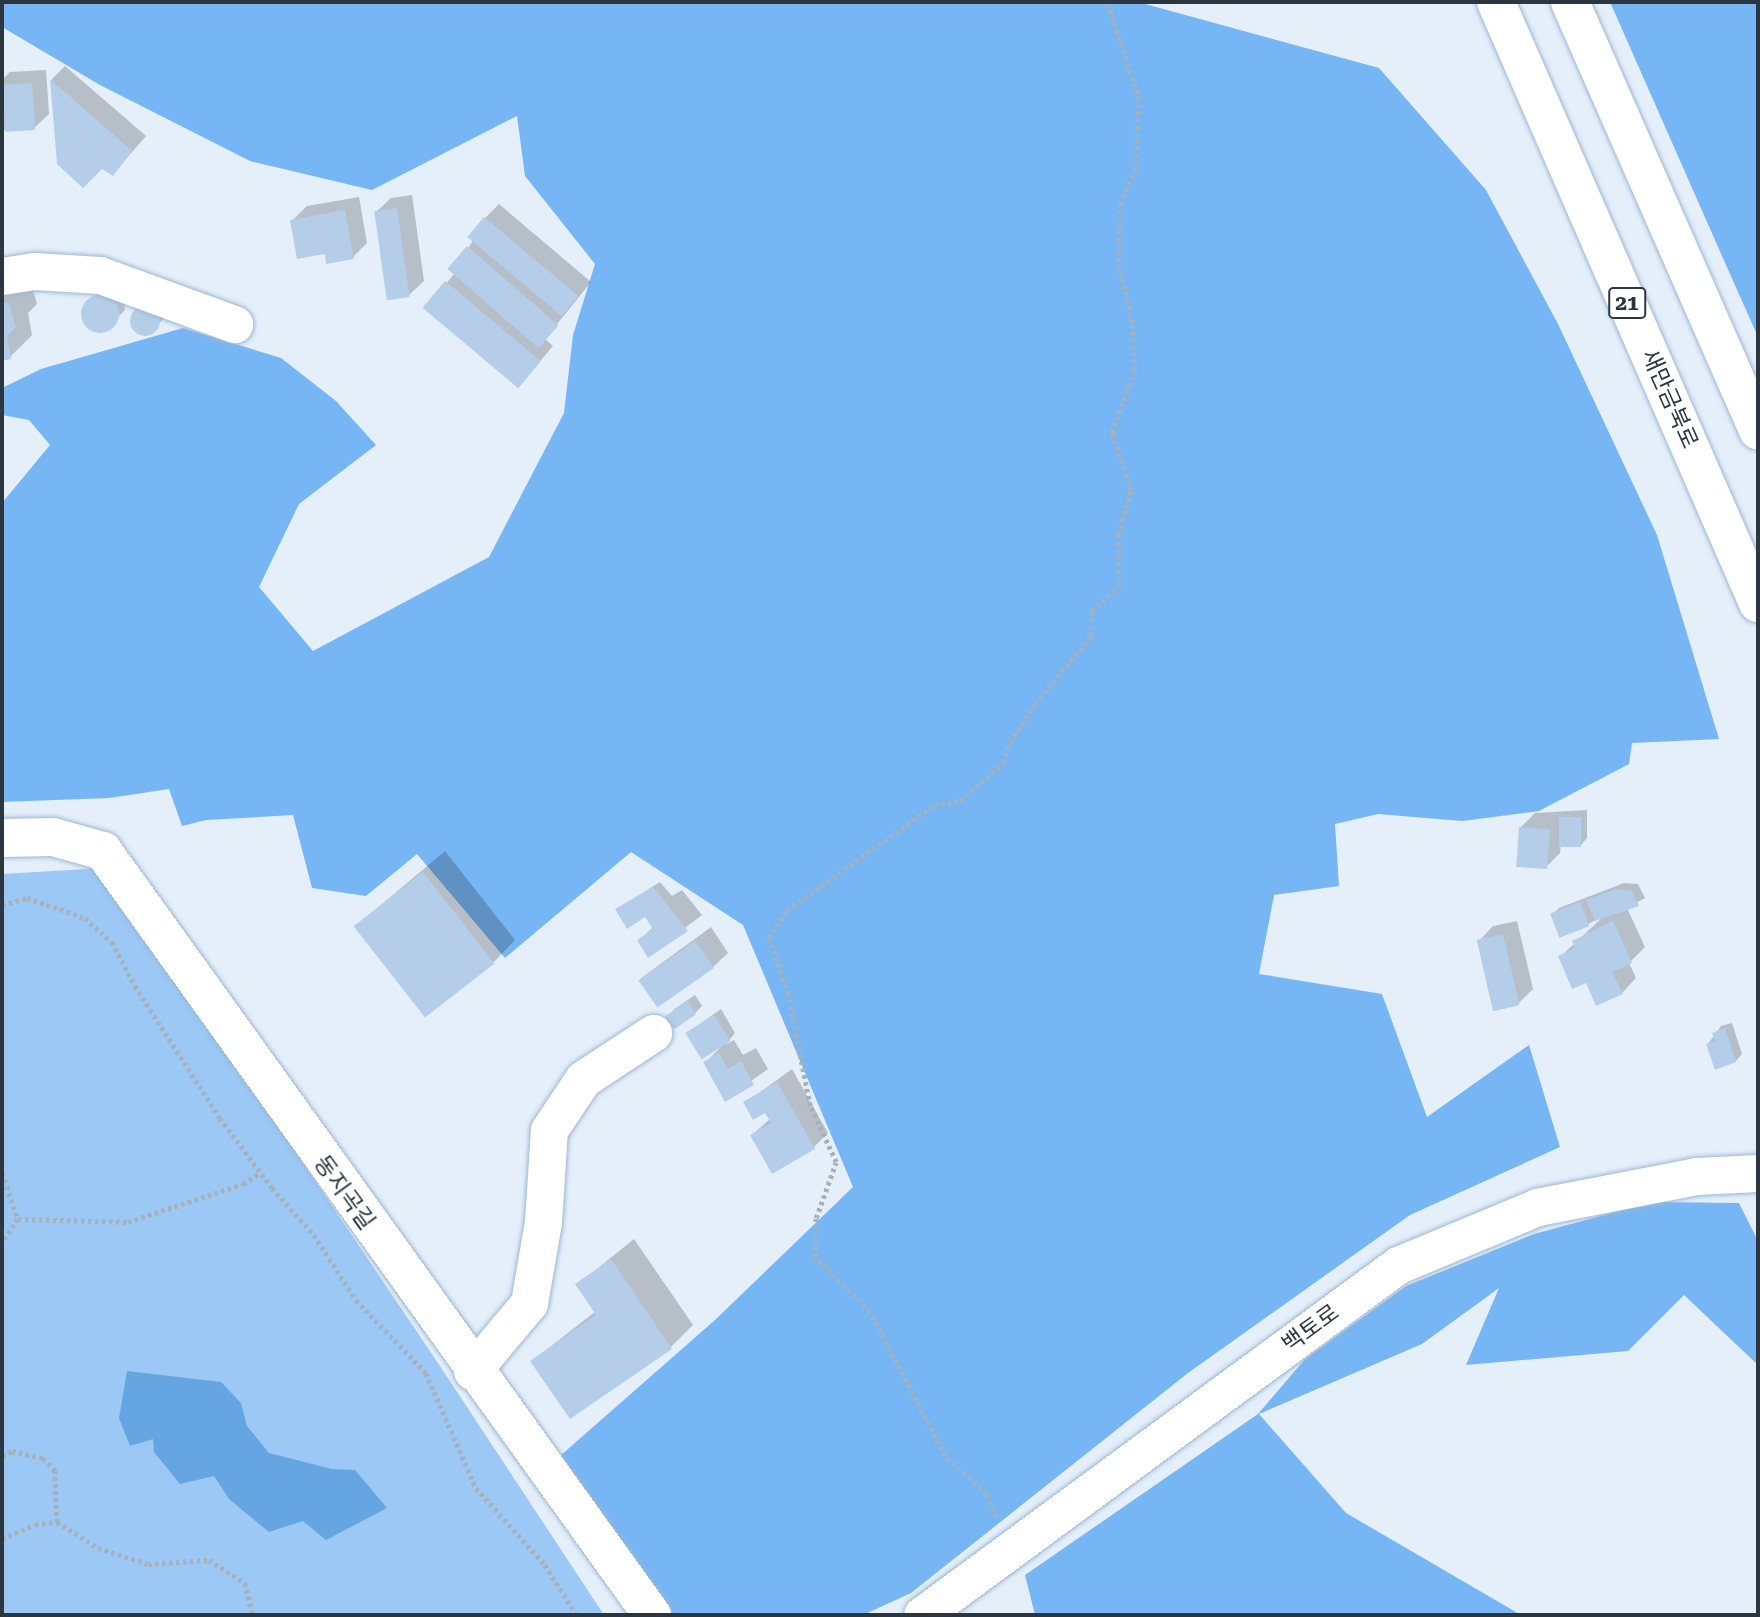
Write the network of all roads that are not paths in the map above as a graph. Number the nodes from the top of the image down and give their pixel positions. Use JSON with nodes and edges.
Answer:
{"nodes":[{"id":1,"x":1496,"y":2,"type":"edge"},
{"id":2,"x":1570,"y":2,"type":"edge"},
{"id":3,"x":2,"y":276,"type":"edge"},
{"id":4,"x":234,"y":324,"type":"dead end"},
{"id":5,"x":1758,"y":430,"type":"edge"},
{"id":6,"x":1758,"y":603,"type":"edge"},
{"id":7,"x":2,"y":838,"type":"edge"},
{"id":8,"x":653,"y":1033,"type":"dead end"},
{"id":9,"x":1758,"y":1173,"type":"edge"},
{"id":10,"x":472,"y":1371,"type":"junction"},
{"id":11,"x":652,"y":1615,"type":"edge"},
{"id":12,"x":922,"y":1615,"type":"edge"}],
"edges":[{"from":1,"to":6,"type":"main road","name":"새만금북로","number":"21"},
{"from":2,"to":5,"type":"main road"},
{"from":3,"to":4,"type":"street"},
{"from":7,"to":10,"type":"main road","name":"동지곡길"},
{"from":8,"to":10,"type":"street"},
{"from":9,"to":12,"type":"street","name":"백토로"},
{"from":10,"to":11,"type":"main road","name":"동지곡길"}]}
